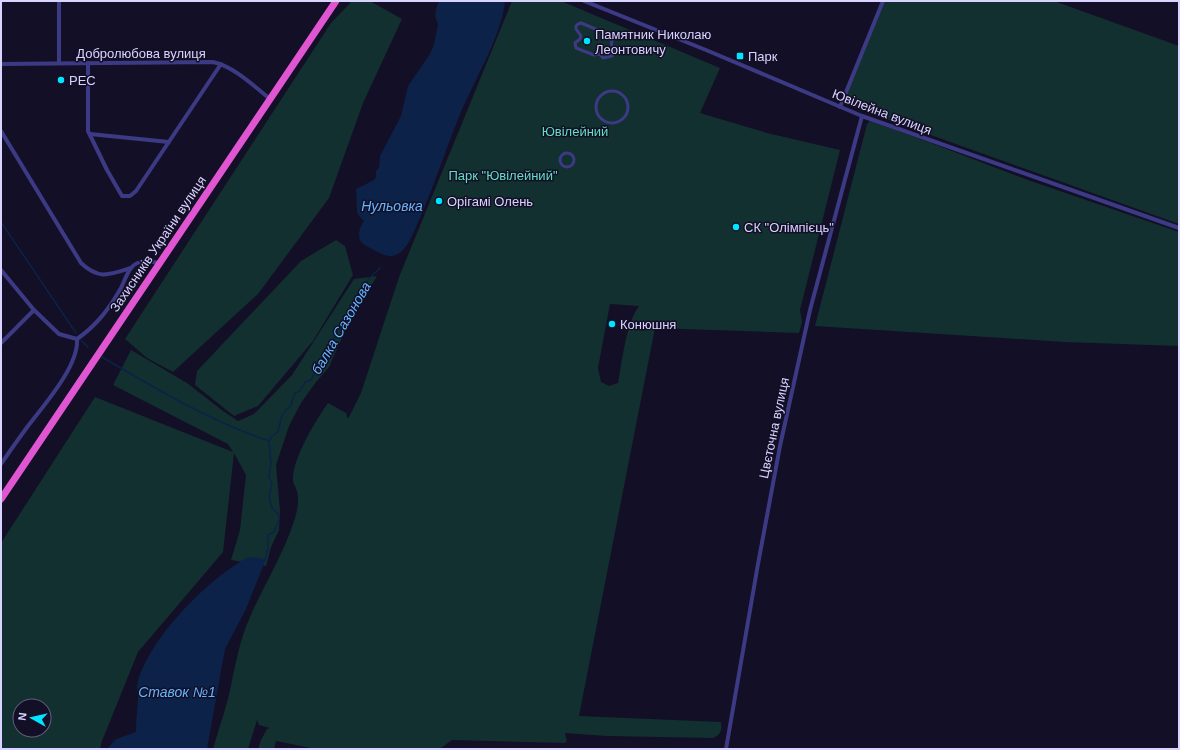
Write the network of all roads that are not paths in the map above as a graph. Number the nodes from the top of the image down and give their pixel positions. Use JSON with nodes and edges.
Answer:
{"nodes":[{"id":1,"x":59,"y":1,"type":"edge"},
{"id":2,"x":336,"y":1,"type":"edge"},
{"id":3,"x":584,"y":1,"type":"edge"},
{"id":4,"x":883,"y":1,"type":"edge"},
{"id":5,"x":611,"y":57,"type":"joint"},
{"id":6,"x":59,"y":63,"type":"junction"},
{"id":7,"x":88,"y":63,"type":"junction"},
{"id":8,"x":1,"y":64,"type":"edge"},
{"id":9,"x":221,"y":64,"type":"junction"},
{"id":10,"x":270,"y":99,"type":"junction"},
{"id":11,"x":840,"y":107,"type":"junction"},
{"id":12,"x":597,"y":111,"type":"joint"},
{"id":13,"x":862,"y":116,"type":"junction"},
{"id":14,"x":1,"y":131,"type":"edge"},
{"id":15,"x":90,"y":134,"type":"junction"},
{"id":16,"x":169,"y":142,"type":"junction"},
{"id":17,"x":561,"y":163,"type":"joint"},
{"id":18,"x":1179,"y":228,"type":"edge"},
{"id":19,"x":159,"y":263,"type":"junction"},
{"id":20,"x":131,"y":268,"type":"junction"},
{"id":21,"x":1,"y":270,"type":"edge"},
{"id":22,"x":34,"y":310,"type":"junction"},
{"id":23,"x":77,"y":339,"type":"junction"},
{"id":24,"x":1,"y":343,"type":"edge"},
{"id":25,"x":1,"y":464,"type":"edge"},
{"id":26,"x":1,"y":499,"type":"edge"},
{"id":27,"x":726,"y":749,"type":"edge"}],
"edges":[{"from":1,"to":6,"type":"street"},
{"from":2,"to":10,"type":"highway","name":"Захисників України вулиця"},
{"from":3,"to":11,"type":"street","name":"Ювілейна вулиця"},
{"from":4,"to":11,"type":"street"},
{"from":5,"to":5,"type":"street"},
{"from":6,"to":7,"type":"street","name":"Добролюбова вулиця"},
{"from":6,"to":8,"type":"street","name":"Добролюбова вулиця"},
{"from":7,"to":9,"type":"street","name":"Добролюбова вулиця"},
{"from":7,"to":15,"type":"street"},
{"from":9,"to":10,"type":"street","name":"Добролюбова вулиця"},
{"from":9,"to":16,"type":"street"},
{"from":10,"to":19,"type":"highway","name":"Захисників України вулиця"},
{"from":11,"to":13,"type":"street","name":"Ювілейна вулиця"},
{"from":12,"to":12,"type":"street"},
{"from":13,"to":18,"type":"street","name":"Ювілейна вулиця"},
{"from":13,"to":27,"type":"street","name":"Цвєточна вулиця"},
{"from":14,"to":20,"type":"street"},
{"from":15,"to":16,"type":"street"},
{"from":15,"to":16,"type":"street"},
{"from":17,"to":17,"type":"street"},
{"from":19,"to":20,"type":"street"},
{"from":19,"to":26,"type":"highway","name":"Захисників України вулиця"},
{"from":20,"to":23,"type":"street"},
{"from":21,"to":22,"type":"street"},
{"from":22,"to":23,"type":"street"},
{"from":22,"to":24,"type":"street"},
{"from":23,"to":25,"type":"street"}]}
